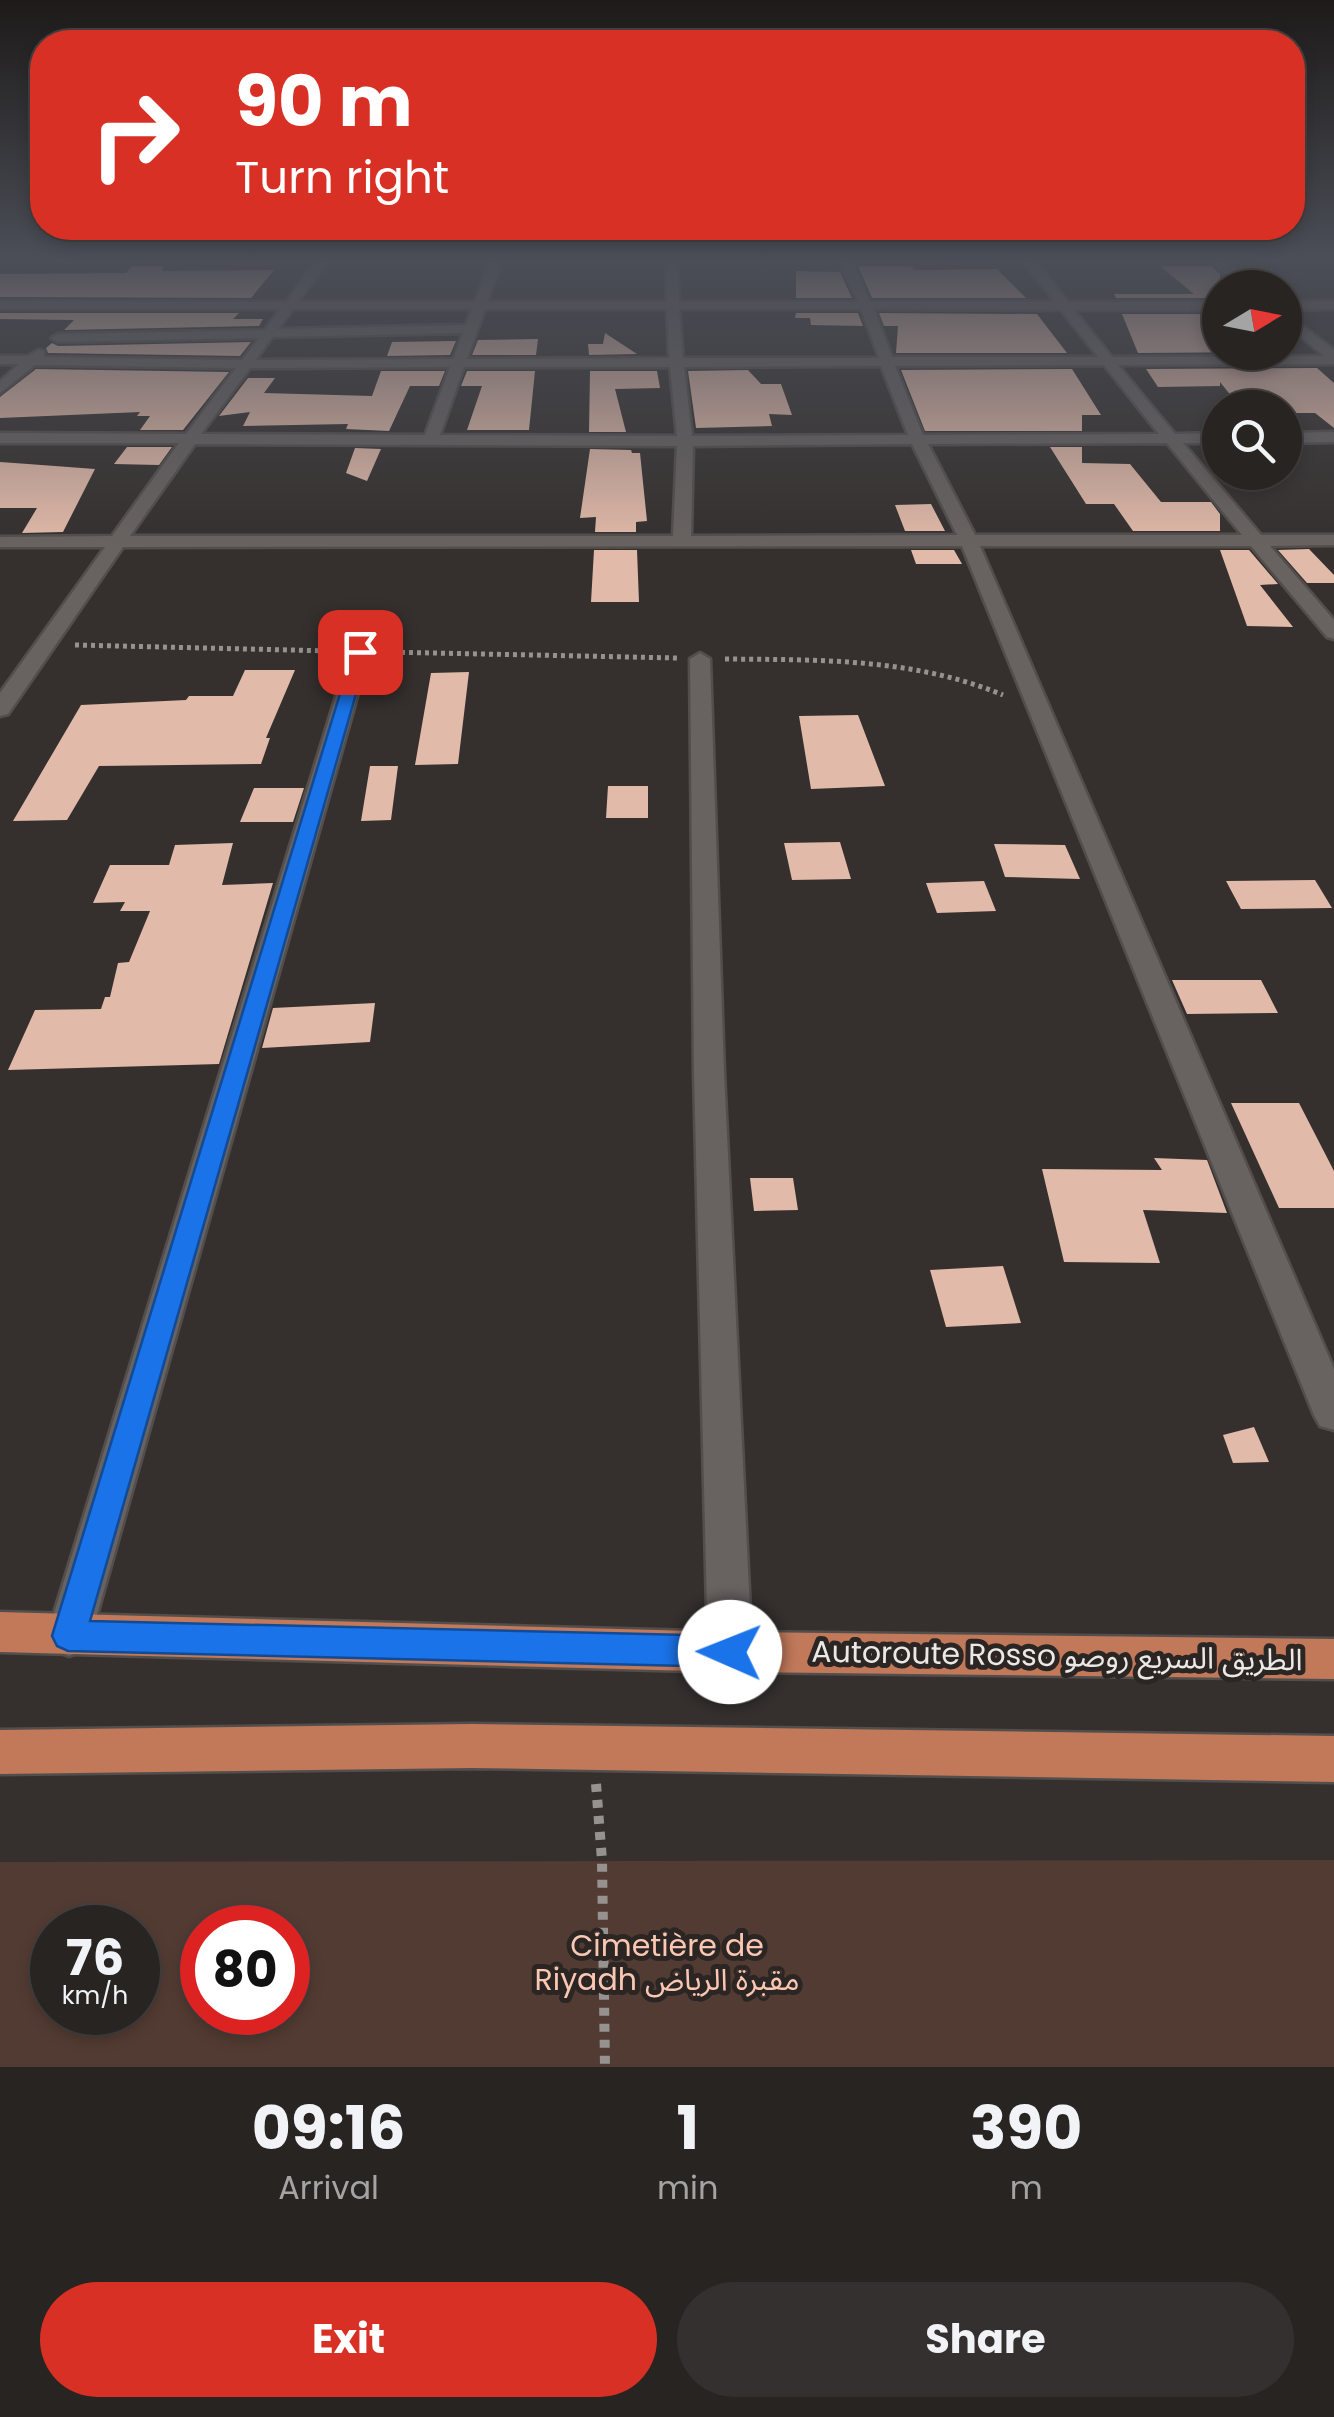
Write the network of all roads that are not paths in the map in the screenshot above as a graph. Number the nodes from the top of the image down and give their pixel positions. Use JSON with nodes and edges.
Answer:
{"nodes":[{"id":1,"x":40,"y":352,"type":"edge"},
{"id":2,"x":256,"y":352,"type":"edge"},
{"id":3,"x":461,"y":352,"type":"edge"},
{"id":4,"x":675,"y":352,"type":"edge"},
{"id":5,"x":883,"y":352,"type":"edge"},
{"id":6,"x":1102,"y":352,"type":"edge"},
{"id":7,"x":1334,"y":358,"type":"edge"},
{"id":8,"x":0,"y":360,"type":"edge"},
{"id":9,"x":32,"y":360,"type":"junction"},
{"id":10,"x":676,"y":362,"type":"junction"},
{"id":11,"x":886,"y":362,"type":"junction"},
{"id":12,"x":1110,"y":362,"type":"junction"},
{"id":13,"x":457,"y":363,"type":"junction"},
{"id":14,"x":247,"y":364,"type":"junction"},
{"id":15,"x":0,"y":389,"type":"edge"},
{"id":16,"x":0,"y":438,"type":"edge"},
{"id":17,"x":1172,"y":438,"type":"junction"},
{"id":18,"x":1202,"y":438,"type":"edge"},
{"id":19,"x":1302,"y":438,"type":"edge"},
{"id":20,"x":1334,"y":438,"type":"edge"},
{"id":21,"x":190,"y":439,"type":"junction"},
{"id":22,"x":431,"y":439,"type":"junction"},
{"id":23,"x":917,"y":439,"type":"junction"},
{"id":24,"x":685,"y":441,"type":"junction"},
{"id":25,"x":969,"y":540,"type":"junction"},
{"id":26,"x":1255,"y":540,"type":"junction"},
{"id":27,"x":1334,"y":540,"type":"edge"},
{"id":28,"x":682,"y":541,"type":"junction"},
{"id":29,"x":0,"y":542,"type":"edge"},
{"id":30,"x":118,"y":542,"type":"junction"},
{"id":31,"x":1334,"y":633,"type":"edge"},
{"id":32,"x":360,"y":652,"type":"road end"},
{"id":33,"x":700,"y":659,"type":"road end"},
{"id":34,"x":0,"y":709,"type":"edge"},
{"id":35,"x":1334,"y":1415,"type":"edge"},
{"id":36,"x":0,"y":1632,"type":"edge"},
{"id":37,"x":68,"y":1636,"type":"junction"},
{"id":38,"x":730,"y":1652,"type":"junction"},
{"id":39,"x":1334,"y":1660,"type":"edge"},
{"id":40,"x":0,"y":1752,"type":"edge"},
{"id":41,"x":1334,"y":1759,"type":"edge"}],
"edges":[{"from":1,"to":9,"type":"street"},
{"from":2,"to":14,"type":"street"},
{"from":3,"to":13,"type":"street"},
{"from":4,"to":10,"type":"street"},
{"from":5,"to":11,"type":"street"},
{"from":6,"to":12,"type":"street"},
{"from":7,"to":12,"type":"street"},
{"from":8,"to":9,"type":"street"},
{"from":9,"to":14,"type":"street"},
{"from":9,"to":15,"type":"street"},
{"from":10,"to":11,"type":"street"},
{"from":10,"to":13,"type":"street"},
{"from":10,"to":24,"type":"street"},
{"from":11,"to":12,"type":"street"},
{"from":11,"to":23,"type":"street"},
{"from":12,"to":17,"type":"street"},
{"from":13,"to":14,"type":"street"},
{"from":13,"to":22,"type":"street"},
{"from":14,"to":21,"type":"street"},
{"from":16,"to":21,"type":"street"},
{"from":17,"to":18,"type":"street"},
{"from":17,"to":23,"type":"street"},
{"from":17,"to":26,"type":"street"},
{"from":19,"to":20,"type":"street"},
{"from":21,"to":22,"type":"street"},
{"from":21,"to":30,"type":"street"},
{"from":22,"to":24,"type":"street"},
{"from":23,"to":24,"type":"street"},
{"from":23,"to":25,"type":"street"},
{"from":24,"to":28,"type":"street"},
{"from":25,"to":26,"type":"street"},
{"from":25,"to":28,"type":"street"},
{"from":25,"to":35,"type":"street"},
{"from":26,"to":27,"type":"street"},
{"from":26,"to":31,"type":"street"},
{"from":28,"to":30,"type":"street"},
{"from":29,"to":30,"type":"street"},
{"from":30,"to":34,"type":"street"},
{"from":32,"to":37,"type":"street"},
{"from":33,"to":38,"type":"street"},
{"from":36,"to":37,"type":"highway","name":"Autoroute Rosso الطريق السريع روصو"},
{"from":37,"to":38,"type":"highway","name":"Autoroute Rosso الطريق السريع روصو"},
{"from":38,"to":39,"type":"highway","name":"Autoroute Rosso الطريق السريع روصو"},
{"from":40,"to":41,"type":"highway"}]}
